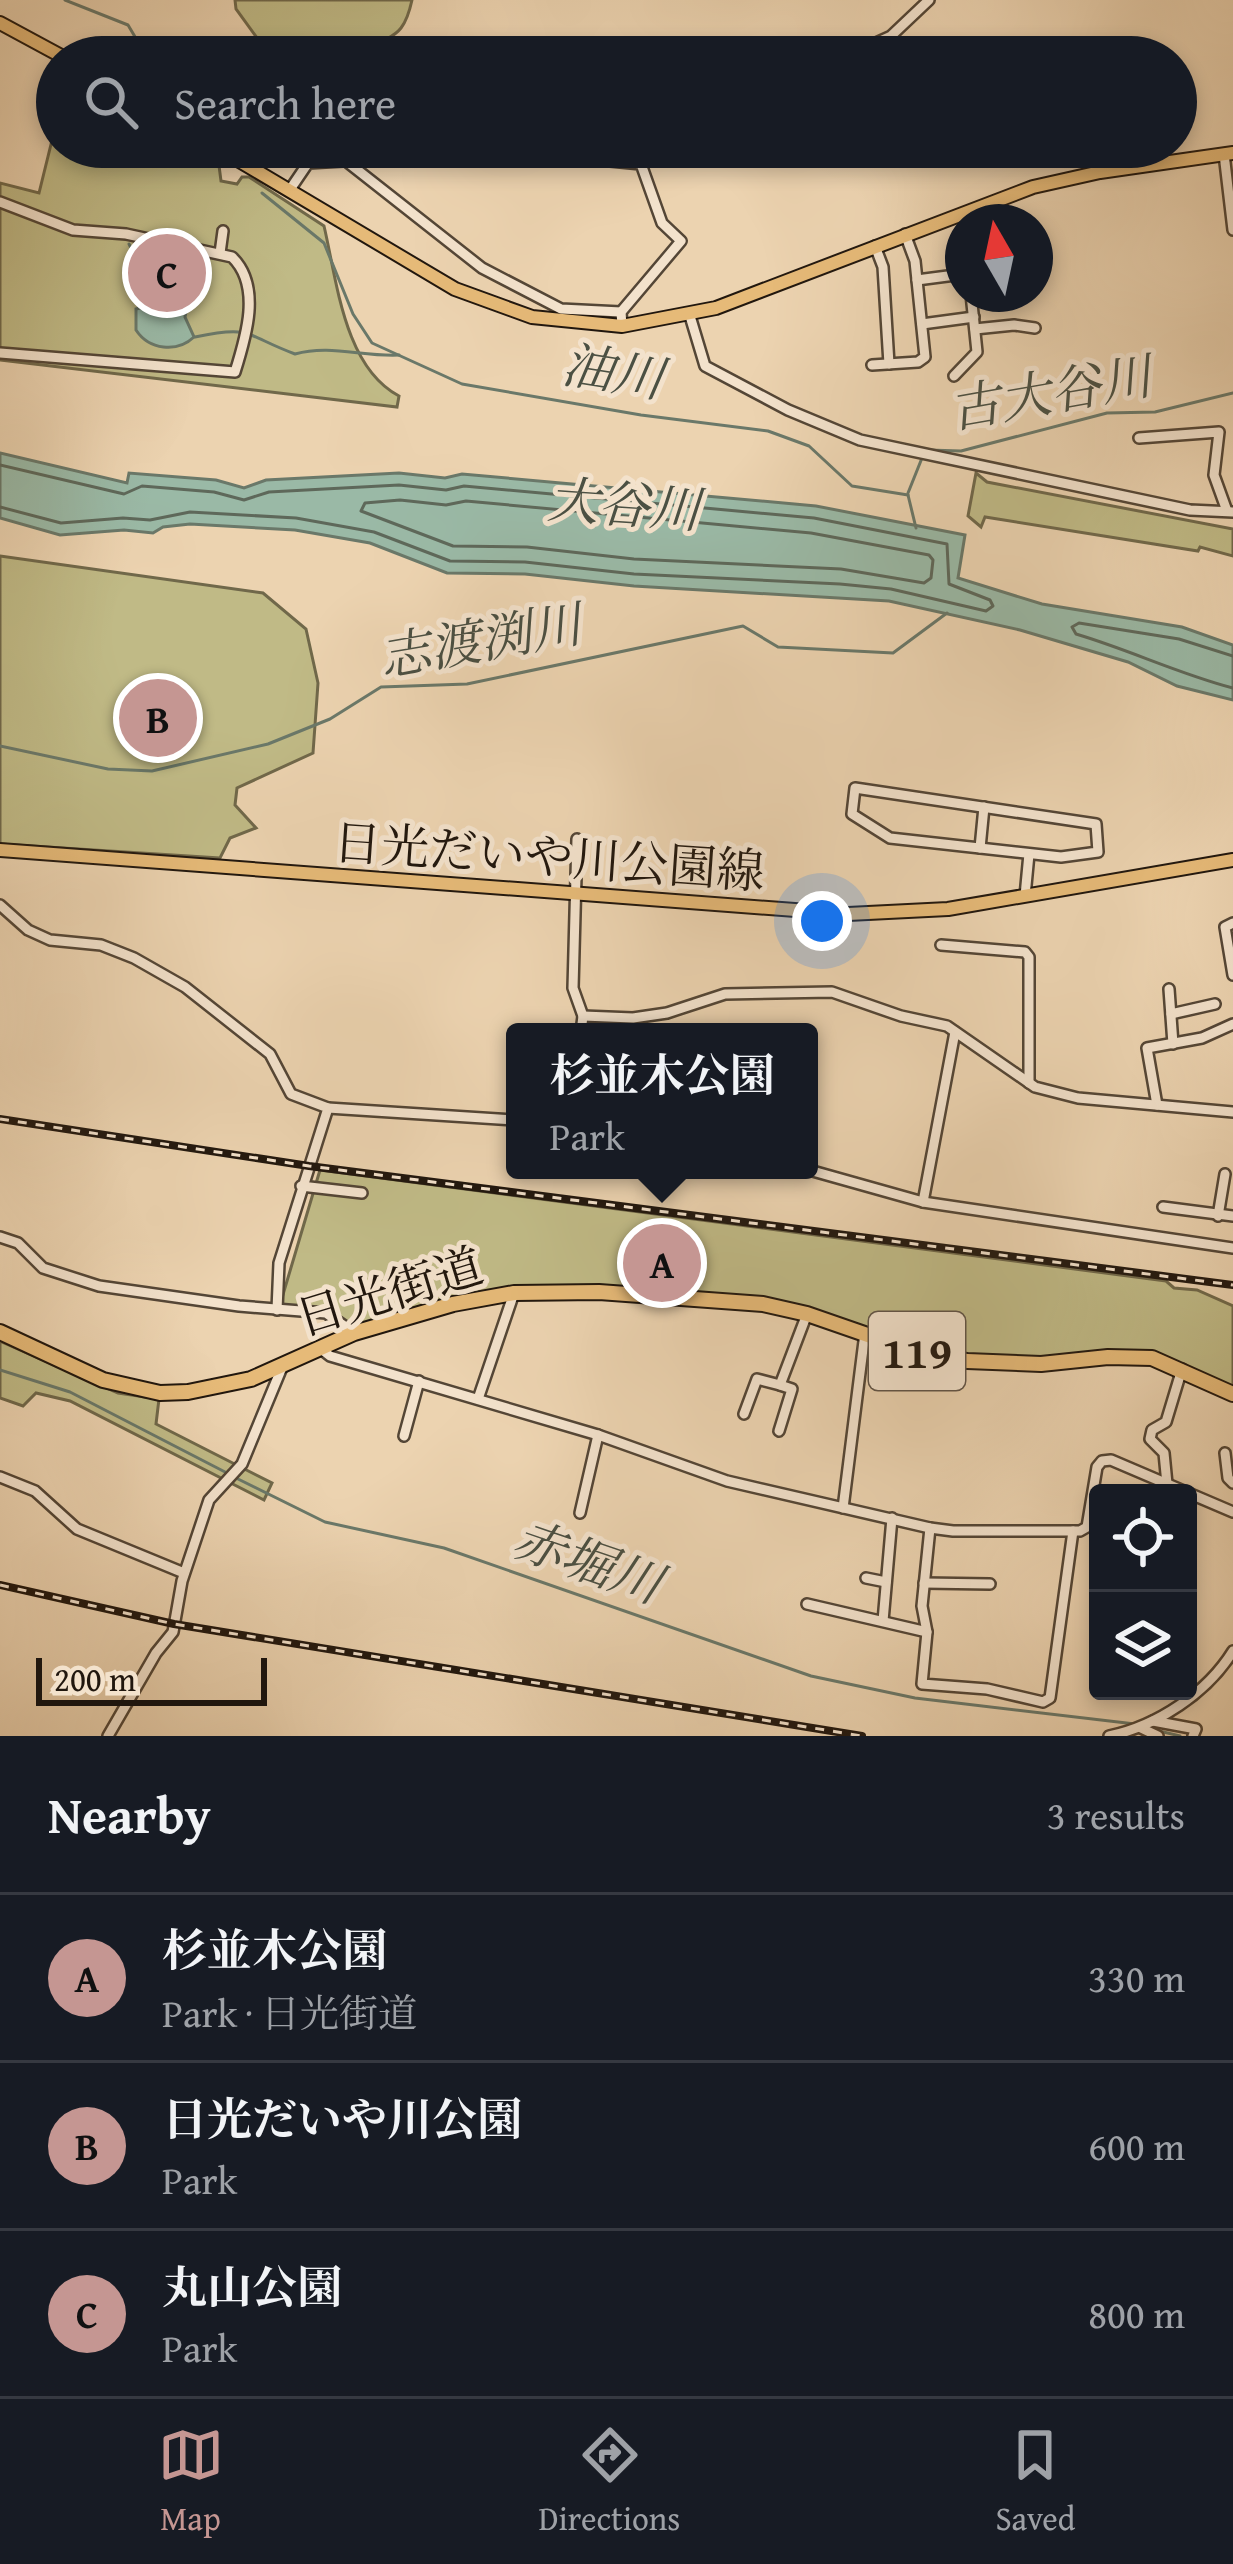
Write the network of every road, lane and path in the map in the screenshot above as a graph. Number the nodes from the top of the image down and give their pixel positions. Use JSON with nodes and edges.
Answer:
{"nodes":[{"id":1,"x":929,"y":0,"type":"edge"},
{"id":2,"x":0,"y":23,"type":"edge"},
{"id":3,"x":891,"y":36,"type":"edge"},
{"id":4,"x":36,"y":42,"type":"edge"},
{"id":5,"x":1229,"y":153,"type":"edge"},
{"id":6,"x":1197,"y":158,"type":"edge"},
{"id":7,"x":251,"y":168,"type":"edge"},
{"id":8,"x":305,"y":168,"type":"edge"},
{"id":9,"x":355,"y":168,"type":"edge"},
{"id":10,"x":642,"y":168,"type":"edge"},
{"id":11,"x":1133,"y":168,"type":"edge"},
{"id":12,"x":289,"y":191,"type":"junction"},
{"id":13,"x":0,"y":202,"type":"edge"},
{"id":14,"x":1233,"y":230,"type":"edge"},
{"id":15,"x":223,"y":231,"type":"dead end"},
{"id":16,"x":905,"y":234,"type":"junction"},
{"id":17,"x":875,"y":246,"type":"junction"},
{"id":18,"x":220,"y":253,"type":"junction"},
{"id":19,"x":945,"y":276,"type":"edge"},
{"id":20,"x":916,"y":280,"type":"junction"},
{"id":21,"x":973,"y":312,"type":"edge"},
{"id":22,"x":690,"y":316,"type":"junction"},
{"id":23,"x":621,"y":319,"type":"junction"},
{"id":24,"x":975,"y":323,"type":"junction"},
{"id":25,"x":922,"y":324,"type":"junction"},
{"id":26,"x":1035,"y":328,"type":"dead end"},
{"id":27,"x":0,"y":353,"type":"edge"},
{"id":28,"x":889,"y":364,"type":"junction"},
{"id":29,"x":872,"y":365,"type":"dead end"},
{"id":30,"x":954,"y":376,"type":"dead end"},
{"id":31,"x":1139,"y":438,"type":"dead end"},
{"id":32,"x":1230,"y":512,"type":"edge"},
{"id":33,"x":984,"y":807,"type":"junction"},
{"id":34,"x":577,"y":839,"type":"dead end"},
{"id":35,"x":980,"y":848,"type":"junction"},
{"id":36,"x":0,"y":850,"type":"edge"},
{"id":37,"x":1029,"y":854,"type":"junction"},
{"id":38,"x":1233,"y":860,"type":"edge"},
{"id":39,"x":577,"y":894,"type":"junction"},
{"id":40,"x":1025,"y":896,"type":"junction"},
{"id":41,"x":0,"y":905,"type":"edge"},
{"id":42,"x":1233,"y":923,"type":"edge"},
{"id":43,"x":941,"y":945,"type":"dead end"},
{"id":44,"x":1233,"y":975,"type":"edge"},
{"id":45,"x":1169,"y":989,"type":"dead end"},
{"id":46,"x":1215,"y":1004,"type":"dead end"},
{"id":47,"x":1171,"y":1014,"type":"junction"},
{"id":48,"x":583,"y":1016,"type":"junction"},
{"id":49,"x":582,"y":1023,"type":"edge"},
{"id":50,"x":1233,"y":1024,"type":"edge"},
{"id":51,"x":955,"y":1032,"type":"junction"},
{"id":52,"x":1173,"y":1043,"type":"junction"},
{"id":53,"x":1029,"y":1083,"type":"junction"},
{"id":54,"x":1157,"y":1105,"type":"junction"},
{"id":55,"x":328,"y":1108,"type":"junction"},
{"id":56,"x":1233,"y":1112,"type":"edge"},
{"id":57,"x":506,"y":1119,"type":"edge"},
{"id":58,"x":818,"y":1173,"type":"edge"},
{"id":59,"x":1225,"y":1174,"type":"dead end"},
{"id":60,"x":302,"y":1186,"type":"junction"},
{"id":61,"x":362,"y":1193,"type":"dead end"},
{"id":62,"x":922,"y":1202,"type":"junction"},
{"id":63,"x":1162,"y":1207,"type":"dead end"},
{"id":64,"x":1218,"y":1216,"type":"junction"},
{"id":65,"x":1233,"y":1216,"type":"edge"},
{"id":66,"x":0,"y":1238,"type":"edge"},
{"id":67,"x":1233,"y":1248,"type":"edge"},
{"id":68,"x":514,"y":1293,"type":"junction"},
{"id":69,"x":277,"y":1310,"type":"junction"},
{"id":70,"x":807,"y":1314,"type":"junction"},
{"id":71,"x":0,"y":1332,"type":"edge"},
{"id":72,"x":354,"y":1334,"type":"junction"},
{"id":73,"x":865,"y":1334,"type":"junction"},
{"id":74,"x":321,"y":1349,"type":"junction"},
{"id":75,"x":283,"y":1366,"type":"junction"},
{"id":76,"x":1182,"y":1368,"type":"junction"},
{"id":77,"x":419,"y":1381,"type":"junction"},
{"id":78,"x":780,"y":1385,"type":"junction"},
{"id":79,"x":1233,"y":1394,"type":"edge"},
{"id":80,"x":478,"y":1399,"type":"junction"},
{"id":81,"x":744,"y":1414,"type":"dead end"},
{"id":82,"x":778,"y":1431,"type":"dead end"},
{"id":83,"x":598,"y":1435,"type":"junction"},
{"id":84,"x":404,"y":1436,"type":"dead end"},
{"id":85,"x":1225,"y":1453,"type":"dead end"},
{"id":86,"x":0,"y":1477,"type":"edge"},
{"id":87,"x":1233,"y":1483,"type":"edge"},
{"id":88,"x":1093,"y":1484,"type":"edge"},
{"id":89,"x":1167,"y":1484,"type":"joint"},
{"id":90,"x":1197,"y":1497,"type":"edge"},
{"id":91,"x":1089,"y":1504,"type":"edge"},
{"id":92,"x":842,"y":1508,"type":"junction"},
{"id":93,"x":1233,"y":1512,"type":"edge"},
{"id":94,"x":580,"y":1513,"type":"dead end"},
{"id":95,"x":892,"y":1518,"type":"junction"},
{"id":96,"x":930,"y":1528,"type":"junction"},
{"id":97,"x":1072,"y":1531,"type":"junction"},
{"id":98,"x":184,"y":1573,"type":"junction"},
{"id":99,"x":866,"y":1578,"type":"dead end"},
{"id":100,"x":886,"y":1582,"type":"junction"},
{"id":101,"x":924,"y":1583,"type":"junction"},
{"id":102,"x":990,"y":1584,"type":"dead end"},
{"id":103,"x":807,"y":1604,"type":"dead end"},
{"id":104,"x":883,"y":1621,"type":"junction"},
{"id":105,"x":927,"y":1632,"type":"junction"},
{"id":106,"x":1233,"y":1651,"type":"edge"},
{"id":107,"x":1153,"y":1721,"type":"junction"},
{"id":108,"x":1141,"y":1728,"type":"junction"},
{"id":109,"x":1194,"y":1735,"type":"edge"},
{"id":110,"x":108,"y":1736,"type":"edge"},
{"id":111,"x":1108,"y":1736,"type":"edge"},
{"id":112,"x":1158,"y":1736,"type":"edge"}],
"edges":[{"from":1,"to":3,"type":"street"},
{"from":2,"to":4,"type":"main road"},
{"from":5,"to":6,"type":"main road"},
{"from":5,"to":14,"type":"street"},
{"from":7,"to":12,"type":"main road"},
{"from":8,"to":12,"type":"street"},
{"from":9,"to":23,"type":"street"},
{"from":10,"to":23,"type":"street"},
{"from":11,"to":16,"type":"main road"},
{"from":12,"to":23,"type":"main road"},
{"from":13,"to":18,"type":"street"},
{"from":15,"to":18,"type":"street"},
{"from":16,"to":17,"type":"main road"},
{"from":16,"to":20,"type":"street"},
{"from":17,"to":22,"type":"main road"},
{"from":17,"to":28,"type":"street"},
{"from":18,"to":27,"type":"street"},
{"from":19,"to":20,"type":"street"},
{"from":20,"to":25,"type":"street"},
{"from":21,"to":24,"type":"street"},
{"from":22,"to":23,"type":"main road"},
{"from":22,"to":32,"type":"street"},
{"from":24,"to":25,"type":"street"},
{"from":24,"to":26,"type":"street"},
{"from":24,"to":30,"type":"street"},
{"from":25,"to":28,"type":"street"},
{"from":28,"to":29,"type":"street"},
{"from":31,"to":32,"type":"street"},
{"from":33,"to":35,"type":"street"},
{"from":33,"to":35,"type":"street"},
{"from":33,"to":37,"type":"street"},
{"from":34,"to":39,"type":"street"},
{"from":35,"to":37,"type":"street"},
{"from":36,"to":39,"type":"main road","name":"日光だいや川公園線"},
{"from":37,"to":40,"type":"street"},
{"from":38,"to":40,"type":"main road","name":"日光だいや川公園線"},
{"from":39,"to":40,"type":"main road","name":"日光だいや川公園線"},
{"from":39,"to":48,"type":"street"},
{"from":41,"to":55,"type":"street"},
{"from":42,"to":44,"type":"street"},
{"from":43,"to":53,"type":"street"},
{"from":45,"to":47,"type":"street"},
{"from":46,"to":47,"type":"street"},
{"from":47,"to":52,"type":"street"},
{"from":48,"to":49,"type":"street"},
{"from":48,"to":51,"type":"street"},
{"from":50,"to":52,"type":"street"},
{"from":51,"to":53,"type":"street"},
{"from":51,"to":62,"type":"street"},
{"from":52,"to":54,"type":"street"},
{"from":53,"to":54,"type":"street"},
{"from":54,"to":56,"type":"street"},
{"from":55,"to":57,"type":"street"},
{"from":55,"to":60,"type":"street"},
{"from":58,"to":62,"type":"street"},
{"from":59,"to":64,"type":"street"},
{"from":60,"to":61,"type":"street"},
{"from":60,"to":69,"type":"street"},
{"from":62,"to":67,"type":"street"},
{"from":63,"to":64,"type":"street"},
{"from":64,"to":65,"type":"street"},
{"from":66,"to":69,"type":"street"},
{"from":68,"to":70,"type":"highway","name":"日光街道","number":"119"},
{"from":68,"to":72,"type":"highway","name":"日光街道","number":"119"},
{"from":68,"to":80,"type":"street"},
{"from":69,"to":72,"type":"street"},
{"from":70,"to":73,"type":"highway","name":"日光街道","number":"119"},
{"from":70,"to":78,"type":"street"},
{"from":71,"to":75,"type":"highway","name":"日光街道","number":"119"},
{"from":72,"to":74,"type":"highway","name":"日光街道","number":"119"},
{"from":73,"to":76,"type":"highway","name":"日光街道","number":"119"},
{"from":73,"to":92,"type":"street"},
{"from":74,"to":75,"type":"highway","name":"日光街道","number":"119"},
{"from":74,"to":77,"type":"street"},
{"from":75,"to":98,"type":"street"},
{"from":76,"to":79,"type":"highway","name":"日光街道","number":"119"},
{"from":76,"to":89,"type":"street"},
{"from":77,"to":80,"type":"street"},
{"from":77,"to":84,"type":"street"},
{"from":78,"to":81,"type":"street"},
{"from":78,"to":82,"type":"street"},
{"from":80,"to":83,"type":"street"},
{"from":83,"to":92,"type":"street"},
{"from":83,"to":94,"type":"street"},
{"from":85,"to":87,"type":"street"},
{"from":86,"to":98,"type":"street"},
{"from":88,"to":89,"type":"street"},
{"from":90,"to":93,"type":"street"},
{"from":91,"to":97,"type":"street"},
{"from":92,"to":95,"type":"street"},
{"from":95,"to":96,"type":"street"},
{"from":95,"to":100,"type":"street"},
{"from":96,"to":97,"type":"street"},
{"from":96,"to":101,"type":"street"},
{"from":97,"to":105,"type":"street"},
{"from":98,"to":110,"type":"street"},
{"from":99,"to":100,"type":"street"},
{"from":100,"to":104,"type":"street"},
{"from":101,"to":102,"type":"street"},
{"from":101,"to":105,"type":"street"},
{"from":103,"to":104,"type":"street"},
{"from":104,"to":105,"type":"street"},
{"from":106,"to":107,"type":"street"},
{"from":107,"to":108,"type":"street"},
{"from":107,"to":109,"type":"street"},
{"from":108,"to":111,"type":"street"},
{"from":108,"to":112,"type":"street"}]}
